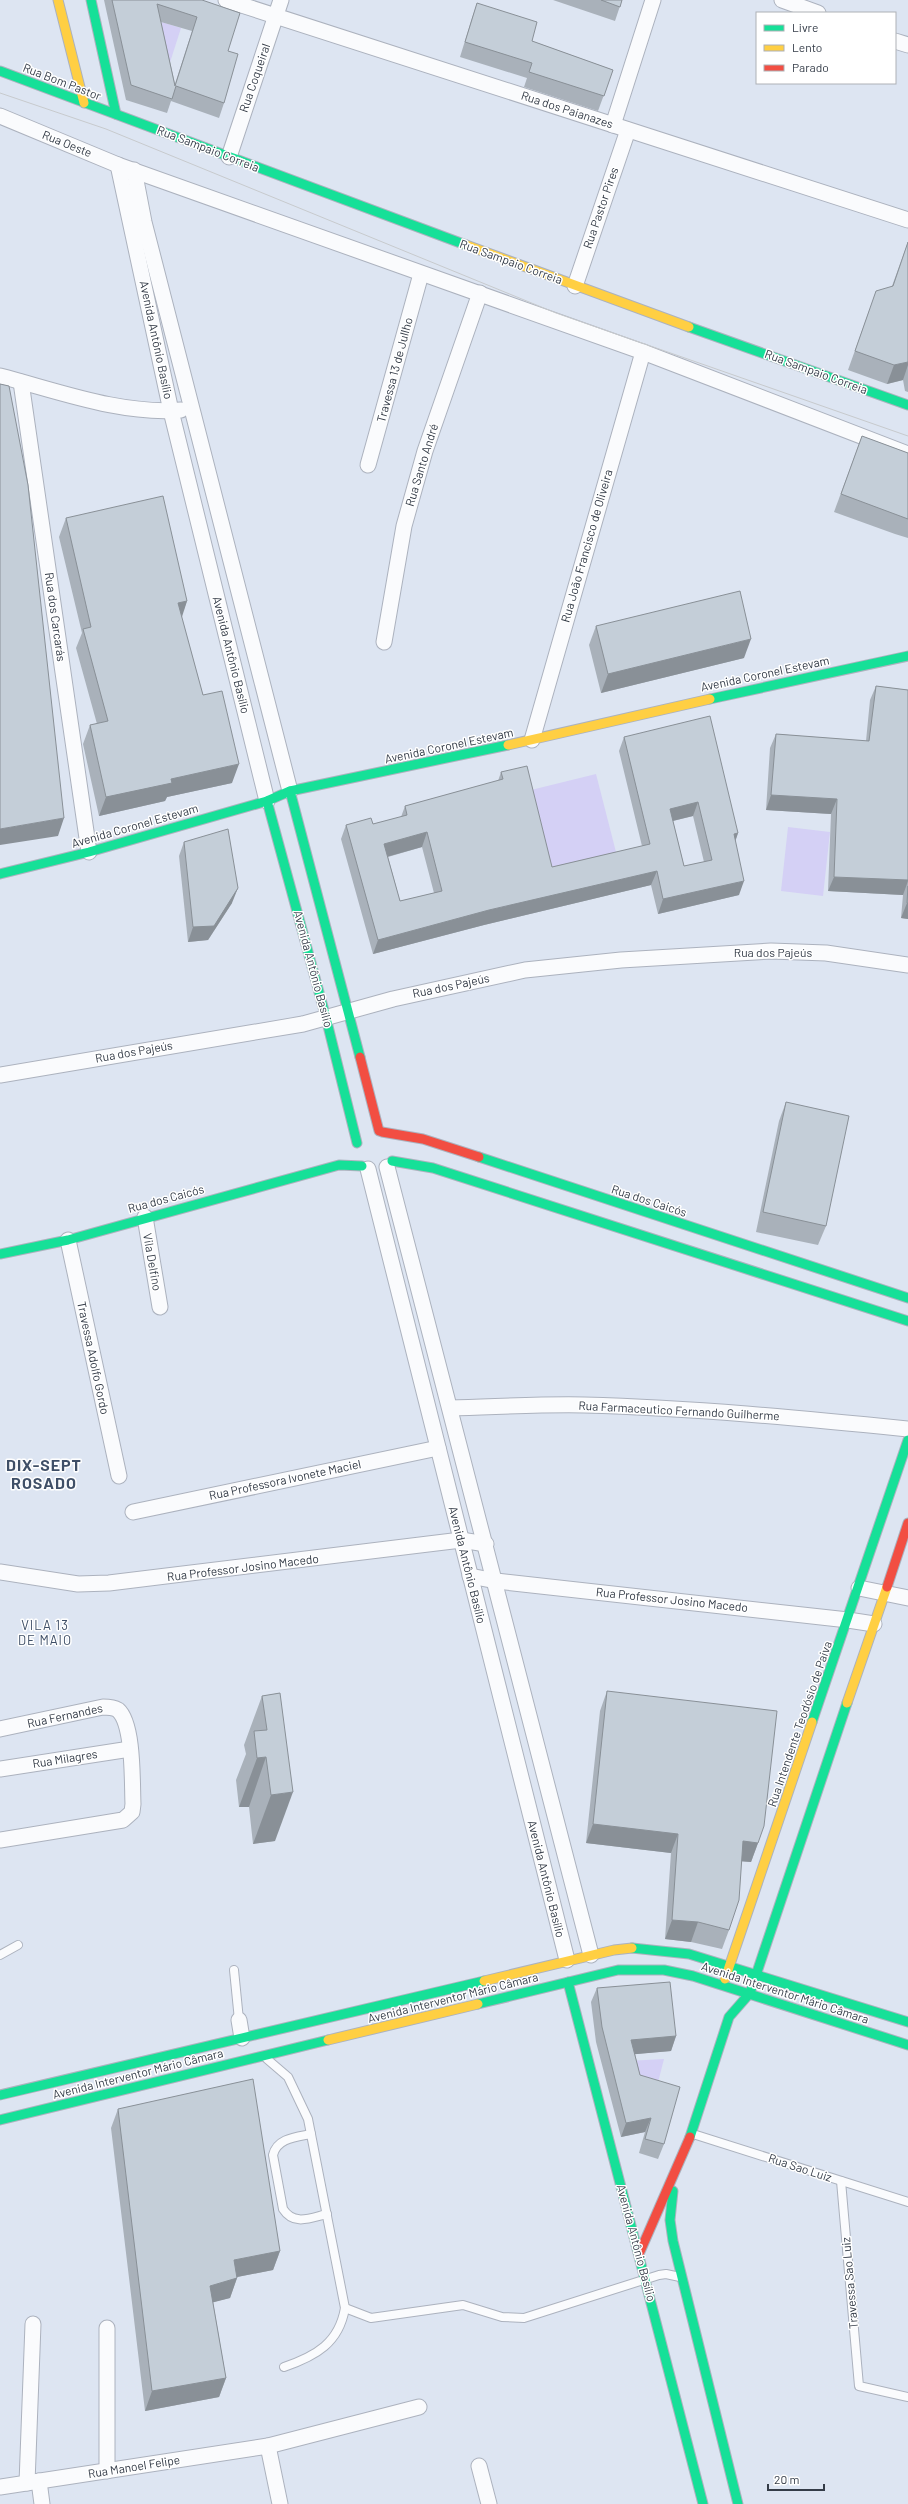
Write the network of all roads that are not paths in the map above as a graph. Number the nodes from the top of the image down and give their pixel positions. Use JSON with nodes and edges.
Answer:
{"nodes":[{"id":1,"x":58,"y":0,"type":"edge"},
{"id":2,"x":91,"y":0,"type":"edge"},
{"id":3,"x":226,"y":0,"type":"edge"},
{"id":4,"x":281,"y":0,"type":"edge"},
{"id":5,"x":653,"y":0,"type":"edge"},
{"id":6,"x":782,"y":0,"type":"edge"},
{"id":7,"x":815,"y":12,"type":"edge"},
{"id":8,"x":276,"y":16,"type":"junction"},
{"id":9,"x":896,"y":40,"type":"edge"},
{"id":10,"x":908,"y":45,"type":"edge"},
{"id":11,"x":0,"y":71,"type":"edge"},
{"id":12,"x":84,"y":102,"type":"junction"},
{"id":13,"x":116,"y":114,"type":"junction"},
{"id":14,"x":0,"y":116,"type":"edge"},
{"id":15,"x":613,"y":125,"type":"junction"},
{"id":16,"x":628,"y":130,"type":"junction"},
{"id":17,"x":229,"y":157,"type":"junction"},
{"id":18,"x":118,"y":165,"type":"junction"},
{"id":19,"x":134,"y":170,"type":"junction"},
{"id":20,"x":908,"y":220,"type":"edge"},
{"id":21,"x":421,"y":274,"type":"junction"},
{"id":22,"x":575,"y":286,"type":"junction"},
{"id":23,"x":480,"y":293,"type":"junction"},
{"id":24,"x":643,"y":352,"type":"junction"},
{"id":25,"x":0,"y":376,"type":"edge"},
{"id":26,"x":21,"y":382,"type":"junction"},
{"id":27,"x":908,"y":405,"type":"edge"},
{"id":28,"x":192,"y":410,"type":"junction"},
{"id":29,"x":171,"y":411,"type":"junction"},
{"id":30,"x":908,"y":454,"type":"edge"},
{"id":31,"x":368,"y":465,"type":"dead end"},
{"id":32,"x":384,"y":642,"type":"dead end"},
{"id":33,"x":908,"y":656,"type":"edge"},
{"id":34,"x":532,"y":740,"type":"junction"},
{"id":35,"x":290,"y":791,"type":"junction"},
{"id":36,"x":267,"y":801,"type":"junction"},
{"id":37,"x":89,"y":852,"type":"junction"},
{"id":38,"x":0,"y":874,"type":"edge"},
{"id":39,"x":908,"y":965,"type":"edge"},
{"id":40,"x":348,"y":1011,"type":"junction"},
{"id":41,"x":326,"y":1018,"type":"junction"},
{"id":42,"x":0,"y":1074,"type":"edge"},
{"id":43,"x":375,"y":1132,"type":"junction"},
{"id":44,"x":392,"y":1141,"type":"dead end"},
{"id":45,"x":356,"y":1146,"type":"junction"},
{"id":46,"x":391,"y":1161,"type":"junction"},
{"id":47,"x":339,"y":1165,"type":"junction"},
{"id":48,"x":365,"y":1167,"type":"junction"},
{"id":49,"x":145,"y":1217,"type":"junction"},
{"id":50,"x":68,"y":1240,"type":"junction"},
{"id":51,"x":0,"y":1254,"type":"edge"},
{"id":52,"x":908,"y":1298,"type":"edge"},
{"id":53,"x":884,"y":1301,"type":"junction"},
{"id":54,"x":160,"y":1307,"type":"dead end"},
{"id":55,"x":908,"y":1321,"type":"edge"},
{"id":56,"x":450,"y":1408,"type":"junction"},
{"id":57,"x":908,"y":1429,"type":"edge"},
{"id":58,"x":908,"y":1440,"type":"edge"},
{"id":59,"x":438,"y":1448,"type":"junction"},
{"id":60,"x":119,"y":1476,"type":"dead end"},
{"id":61,"x":133,"y":1512,"type":"dead end"},
{"id":62,"x":908,"y":1523,"type":"edge"},
{"id":63,"x":461,"y":1540,"type":"junction"},
{"id":64,"x":486,"y":1544,"type":"junction"},
{"id":65,"x":0,"y":1572,"type":"edge"},
{"id":66,"x":470,"y":1576,"type":"junction"},
{"id":67,"x":496,"y":1581,"type":"junction"},
{"id":68,"x":859,"y":1588,"type":"junction"},
{"id":69,"x":884,"y":1593,"type":"junction"},
{"id":70,"x":908,"y":1598,"type":"edge"},
{"id":71,"x":848,"y":1620,"type":"junction"},
{"id":72,"x":874,"y":1624,"type":"junction"},
{"id":73,"x":827,"y":1704,"type":"junction"},
{"id":74,"x":846,"y":1709,"type":"junction"},
{"id":75,"x":6,"y":1728,"type":"edge"},
{"id":76,"x":130,"y":1749,"type":"junction"},
{"id":77,"x":0,"y":1769,"type":"edge"},
{"id":78,"x":0,"y":1840,"type":"edge"},
{"id":79,"x":18,"y":1945,"type":"dead end"},
{"id":80,"x":0,"y":1955,"type":"edge"},
{"id":81,"x":591,"y":1955,"type":"junction"},
{"id":82,"x":567,"y":1960,"type":"junction"},
{"id":83,"x":729,"y":1965,"type":"junction"},
{"id":84,"x":234,"y":1970,"type":"dead end"},
{"id":85,"x":756,"y":1974,"type":"junction"},
{"id":86,"x":568,"y":1982,"type":"junction"},
{"id":87,"x":724,"y":1986,"type":"junction"},
{"id":88,"x":750,"y":1993,"type":"junction"},
{"id":89,"x":729,"y":2018,"type":"junction"},
{"id":90,"x":239,"y":2020,"type":"joint"},
{"id":91,"x":908,"y":2022,"type":"edge"},
{"id":92,"x":908,"y":2045,"type":"edge"},
{"id":93,"x":241,"y":2048,"type":"junction"},
{"id":94,"x":263,"y":2057,"type":"junction"},
{"id":95,"x":0,"y":2096,"type":"edge"},
{"id":96,"x":0,"y":2120,"type":"edge"},
{"id":97,"x":311,"y":2134,"type":"junction"},
{"id":98,"x":692,"y":2134,"type":"junction"},
{"id":99,"x":676,"y":2170,"type":"junction"},
{"id":100,"x":842,"y":2181,"type":"junction"},
{"id":101,"x":908,"y":2202,"type":"edge"},
{"id":102,"x":327,"y":2214,"type":"junction"},
{"id":103,"x":639,"y":2254,"type":"junction"},
{"id":104,"x":681,"y":2278,"type":"junction"},
{"id":105,"x":645,"y":2280,"type":"junction"},
{"id":106,"x":345,"y":2308,"type":"junction"},
{"id":107,"x":33,"y":2324,"type":"dead end"},
{"id":108,"x":107,"y":2328,"type":"dead end"},
{"id":109,"x":284,"y":2367,"type":"dead end"},
{"id":110,"x":908,"y":2397,"type":"edge"},
{"id":111,"x":419,"y":2407,"type":"dead end"},
{"id":112,"x":268,"y":2446,"type":"junction"},
{"id":113,"x":479,"y":2466,"type":"dead end"},
{"id":114,"x":107,"y":2471,"type":"junction"},
{"id":115,"x":33,"y":2482,"type":"junction"},
{"id":116,"x":0,"y":2487,"type":"edge"},
{"id":117,"x":42,"y":2504,"type":"edge"},
{"id":118,"x":280,"y":2504,"type":"edge"},
{"id":119,"x":489,"y":2504,"type":"edge"},
{"id":120,"x":703,"y":2504,"type":"edge"},
{"id":121,"x":738,"y":2504,"type":"edge"}],
"edges":[{"from":1,"to":12,"type":"main road"},
{"from":2,"to":13,"type":"main road"},
{"from":3,"to":8,"type":"street","name":"Rua dos Paianazes"},
{"from":4,"to":8,"type":"street","name":"Rua Coqueiral"},
{"from":5,"to":15,"type":"street"},
{"from":6,"to":7,"type":"street"},
{"from":8,"to":15,"type":"street","name":"Rua dos Paianazes"},
{"from":8,"to":17,"type":"street","name":"Rua Coqueiral"},
{"from":9,"to":10,"type":"street"},
{"from":11,"to":12,"type":"main road","name":"Rua Bom Pastor"},
{"from":12,"to":13,"type":"main road","name":"Rua Bom Pastor"},
{"from":13,"to":17,"type":"main road","name":"Rua Sampaio Correia"},
{"from":14,"to":18,"type":"street","name":"Rua Oeste"},
{"from":15,"to":16,"type":"street","name":"Rua dos Paianazes"},
{"from":16,"to":20,"type":"street","name":"Rua dos Paianazes"},
{"from":16,"to":22,"type":"street","name":"Rua Pastor Pires"},
{"from":17,"to":22,"type":"main road","name":"Rua Sampaio Correia"},
{"from":18,"to":19,"type":"street","name":"Rua Oeste"},
{"from":18,"to":29,"type":"street","name":"Avenida Antônio Basílio"},
{"from":19,"to":21,"type":"street"},
{"from":19,"to":28,"type":"street","name":"Avenida Antônio Basílio"},
{"from":21,"to":23,"type":"street"},
{"from":21,"to":31,"type":"street","name":"Travessa 13 de Jullho"},
{"from":22,"to":27,"type":"main road","name":"Rua Sampaio Correia"},
{"from":23,"to":24,"type":"street"},
{"from":23,"to":32,"type":"street","name":"Rua Santo André"},
{"from":24,"to":30,"type":"street"},
{"from":24,"to":34,"type":"street","name":"Rua João Francisco de Oliveira"},
{"from":25,"to":26,"type":"street"},
{"from":26,"to":29,"type":"street"},
{"from":26,"to":37,"type":"street","name":"Rua dos Carcarás"},
{"from":28,"to":29,"type":"street"},
{"from":28,"to":35,"type":"street","name":"Avenida Antônio Basílio"},
{"from":29,"to":36,"type":"street","name":"Avenida Antônio Basílio"},
{"from":33,"to":34,"type":"main road","name":"Avenida Coronel Estevam"},
{"from":34,"to":35,"type":"main road","name":"Avenida Coronel Estevam"},
{"from":35,"to":36,"type":"main road","name":"Avenida Coronel Estevam"},
{"from":35,"to":40,"type":"main road","name":"Avenida Antônio Basílio"},
{"from":36,"to":37,"type":"main road","name":"Avenida Coronel Estevam"},
{"from":36,"to":41,"type":"main road","name":"Avenida Antônio Basílio"},
{"from":37,"to":38,"type":"main road","name":"Avenida Coronel Estevam"},
{"from":39,"to":40,"type":"street","name":"Rua dos Pajeús"},
{"from":40,"to":41,"type":"street","name":"Rua dos Pajeús"},
{"from":40,"to":43,"type":"main road","name":"Avenida Antônio Basílio"},
{"from":41,"to":42,"type":"street","name":"Rua dos Pajeús"},
{"from":41,"to":45,"type":"main road","name":"Avenida Antônio Basílio"},
{"from":43,"to":44,"type":"main road"},
{"from":43,"to":45,"type":"main road","name":"Rua dos Caicós"},
{"from":43,"to":53,"type":"main road","name":"Rua dos Caicós"},
{"from":45,"to":47,"type":"main road","name":"Rua dos Caicós"},
{"from":45,"to":48,"type":"main road","name":"Avenida Antônio Basílio"},
{"from":46,"to":48,"type":"main road","name":"Rua dos Caicós"},
{"from":46,"to":53,"type":"main road","name":"Rua dos Caicós"},
{"from":46,"to":56,"type":"street","name":"Avenida Antônio Basílio"},
{"from":47,"to":48,"type":"main road","name":"Rua dos Caicós"},
{"from":47,"to":49,"type":"main road","name":"Rua dos Caicós"},
{"from":48,"to":59,"type":"street","name":"Avenida Antônio Basílio"},
{"from":49,"to":50,"type":"main road","name":"Rua dos Caicós"},
{"from":49,"to":54,"type":"street","name":"Vila Delfino"},
{"from":50,"to":51,"type":"main road","name":"Rua dos Caicós"},
{"from":50,"to":60,"type":"street","name":"Travessa Adolfo Gordo"},
{"from":52,"to":53,"type":"main road","name":"Rua dos Caicós"},
{"from":53,"to":55,"type":"main road","name":"Rua dos Caicós"},
{"from":56,"to":57,"type":"street","name":"Rua Farmaceutico Fernando Guilherme"},
{"from":56,"to":64,"type":"street","name":"Avenida Antônio Basílio"},
{"from":58,"to":68,"type":"main road","name":"Rua Intendente Teodósio de Paiva"},
{"from":59,"to":61,"type":"street","name":"Rua Professora Ivonete Maciel"},
{"from":59,"to":63,"type":"street","name":"Avenida Antônio Basílio"},
{"from":62,"to":69,"type":"main road","name":"Rua Intendente Teodósio de Paiva"},
{"from":63,"to":64,"type":"street","name":"Rua Professor Josino Macedo"},
{"from":63,"to":65,"type":"street","name":"Rua Professor Josino Macedo"},
{"from":63,"to":66,"type":"street","name":"Avenida Antônio Basílio"},
{"from":64,"to":67,"type":"street","name":"Avenida Antônio Basílio"},
{"from":66,"to":67,"type":"street","name":"Rua Professor Josino Macedo"},
{"from":66,"to":82,"type":"street","name":"Avenida Antônio Basílio"},
{"from":67,"to":71,"type":"street","name":"Rua Professor Josino Macedo"},
{"from":67,"to":81,"type":"street","name":"Avenida Antônio Basílio"},
{"from":68,"to":69,"type":"street"},
{"from":68,"to":71,"type":"main road","name":"Rua Intendente Teodósio de Paiva"},
{"from":69,"to":70,"type":"street"},
{"from":69,"to":72,"type":"main road","name":"Rua Intendente Teodósio de Paiva"},
{"from":71,"to":72,"type":"street","name":"Rua Professor Josino Macedo"},
{"from":71,"to":73,"type":"main road","name":"Rua Intendente Teodósio de Paiva"},
{"from":72,"to":74,"type":"main road","name":"Rua Intendente Teodósio de Paiva"},
{"from":73,"to":74,"type":"main road"},
{"from":73,"to":83,"type":"main road","name":"Rua Intendente Teodósio de Paiva"},
{"from":74,"to":85,"type":"main road","name":"Rua Intendente Teodósio de Paiva"},
{"from":75,"to":76,"type":"street","name":"Rua Fernandes"},
{"from":76,"to":77,"type":"street","name":"Rua Milagres"},
{"from":76,"to":78,"type":"street"},
{"from":79,"to":80,"type":"lane"},
{"from":81,"to":82,"type":"main road","name":"Avenida Interventor Mário Câmara"},
{"from":81,"to":83,"type":"main road","name":"Avenida Interventor Mário Câmara"},
{"from":82,"to":93,"type":"main road","name":"Avenida Interventor Mário Câmara"},
{"from":83,"to":85,"type":"main road","name":"Avenida Interventor Mário Câmara"},
{"from":83,"to":87,"type":"main road","name":"Rua Intendente Teodósio de Paiva"},
{"from":84,"to":90,"type":"lane"},
{"from":85,"to":88,"type":"main road","name":"Rua Intendente Teodósio de Paiva"},
{"from":85,"to":91,"type":"main road","name":"Avenida Interventor Mário Câmara"},
{"from":86,"to":87,"type":"main road","name":"Avenida Interventor Mário Câmara"},
{"from":86,"to":94,"type":"main road","name":"Avenida Interventor Mário Câmara"},
{"from":86,"to":103,"type":"main road","name":"Avenida Antônio Basílio"},
{"from":87,"to":88,"type":"main road","name":"Avenida Interventor Mário Câmara"},
{"from":87,"to":89,"type":"main road","name":"Rua Intendente Teodósio de Paiva"},
{"from":88,"to":89,"type":"main road","name":"Rua Intendente Teodósio de Paiva"},
{"from":88,"to":92,"type":"main road","name":"Avenida Interventor Mário Câmara"},
{"from":89,"to":98,"type":"main road","name":"Rua Intendente Teodósio de Paiva"},
{"from":90,"to":93,"type":"street"},
{"from":93,"to":94,"type":"main road","name":"Avenida Interventor Mário Câmara"},
{"from":93,"to":95,"type":"main road","name":"Avenida Interventor Mário Câmara"},
{"from":93,"to":96,"type":"main road","name":"Avenida Interventor Mário Câmara"},
{"from":94,"to":97,"type":"lane"},
{"from":97,"to":102,"type":"lane"},
{"from":97,"to":102,"type":"lane"},
{"from":98,"to":99,"type":"main road","name":"Rua Intendente Teodósio de Paiva"},
{"from":98,"to":100,"type":"lane","name":"Rua Sao Luiz"},
{"from":99,"to":103,"type":"main road","name":"Rua Intendente Teodósio de Paiva"},
{"from":99,"to":104,"type":"main road"},
{"from":100,"to":101,"type":"lane","name":"Rua Sao Luiz"},
{"from":100,"to":110,"type":"lane","name":"Travessa Sao Luiz"},
{"from":102,"to":106,"type":"lane"},
{"from":103,"to":105,"type":"main road","name":"Avenida Antônio Basílio"},
{"from":104,"to":105,"type":"lane"},
{"from":104,"to":121,"type":"main road"},
{"from":105,"to":106,"type":"lane"},
{"from":105,"to":120,"type":"main road","name":"Avenida Antônio Basílio"},
{"from":106,"to":109,"type":"lane"},
{"from":107,"to":115,"type":"street"},
{"from":108,"to":114,"type":"street"},
{"from":111,"to":112,"type":"street","name":"Rua Manoel Felipe"},
{"from":112,"to":114,"type":"street","name":"Rua Manoel Felipe"},
{"from":112,"to":118,"type":"street"},
{"from":113,"to":119,"type":"street"},
{"from":114,"to":115,"type":"street","name":"Rua Manoel Felipe"},
{"from":115,"to":116,"type":"street","name":"Rua Manoel Felipe"},
{"from":115,"to":117,"type":"street"}]}
